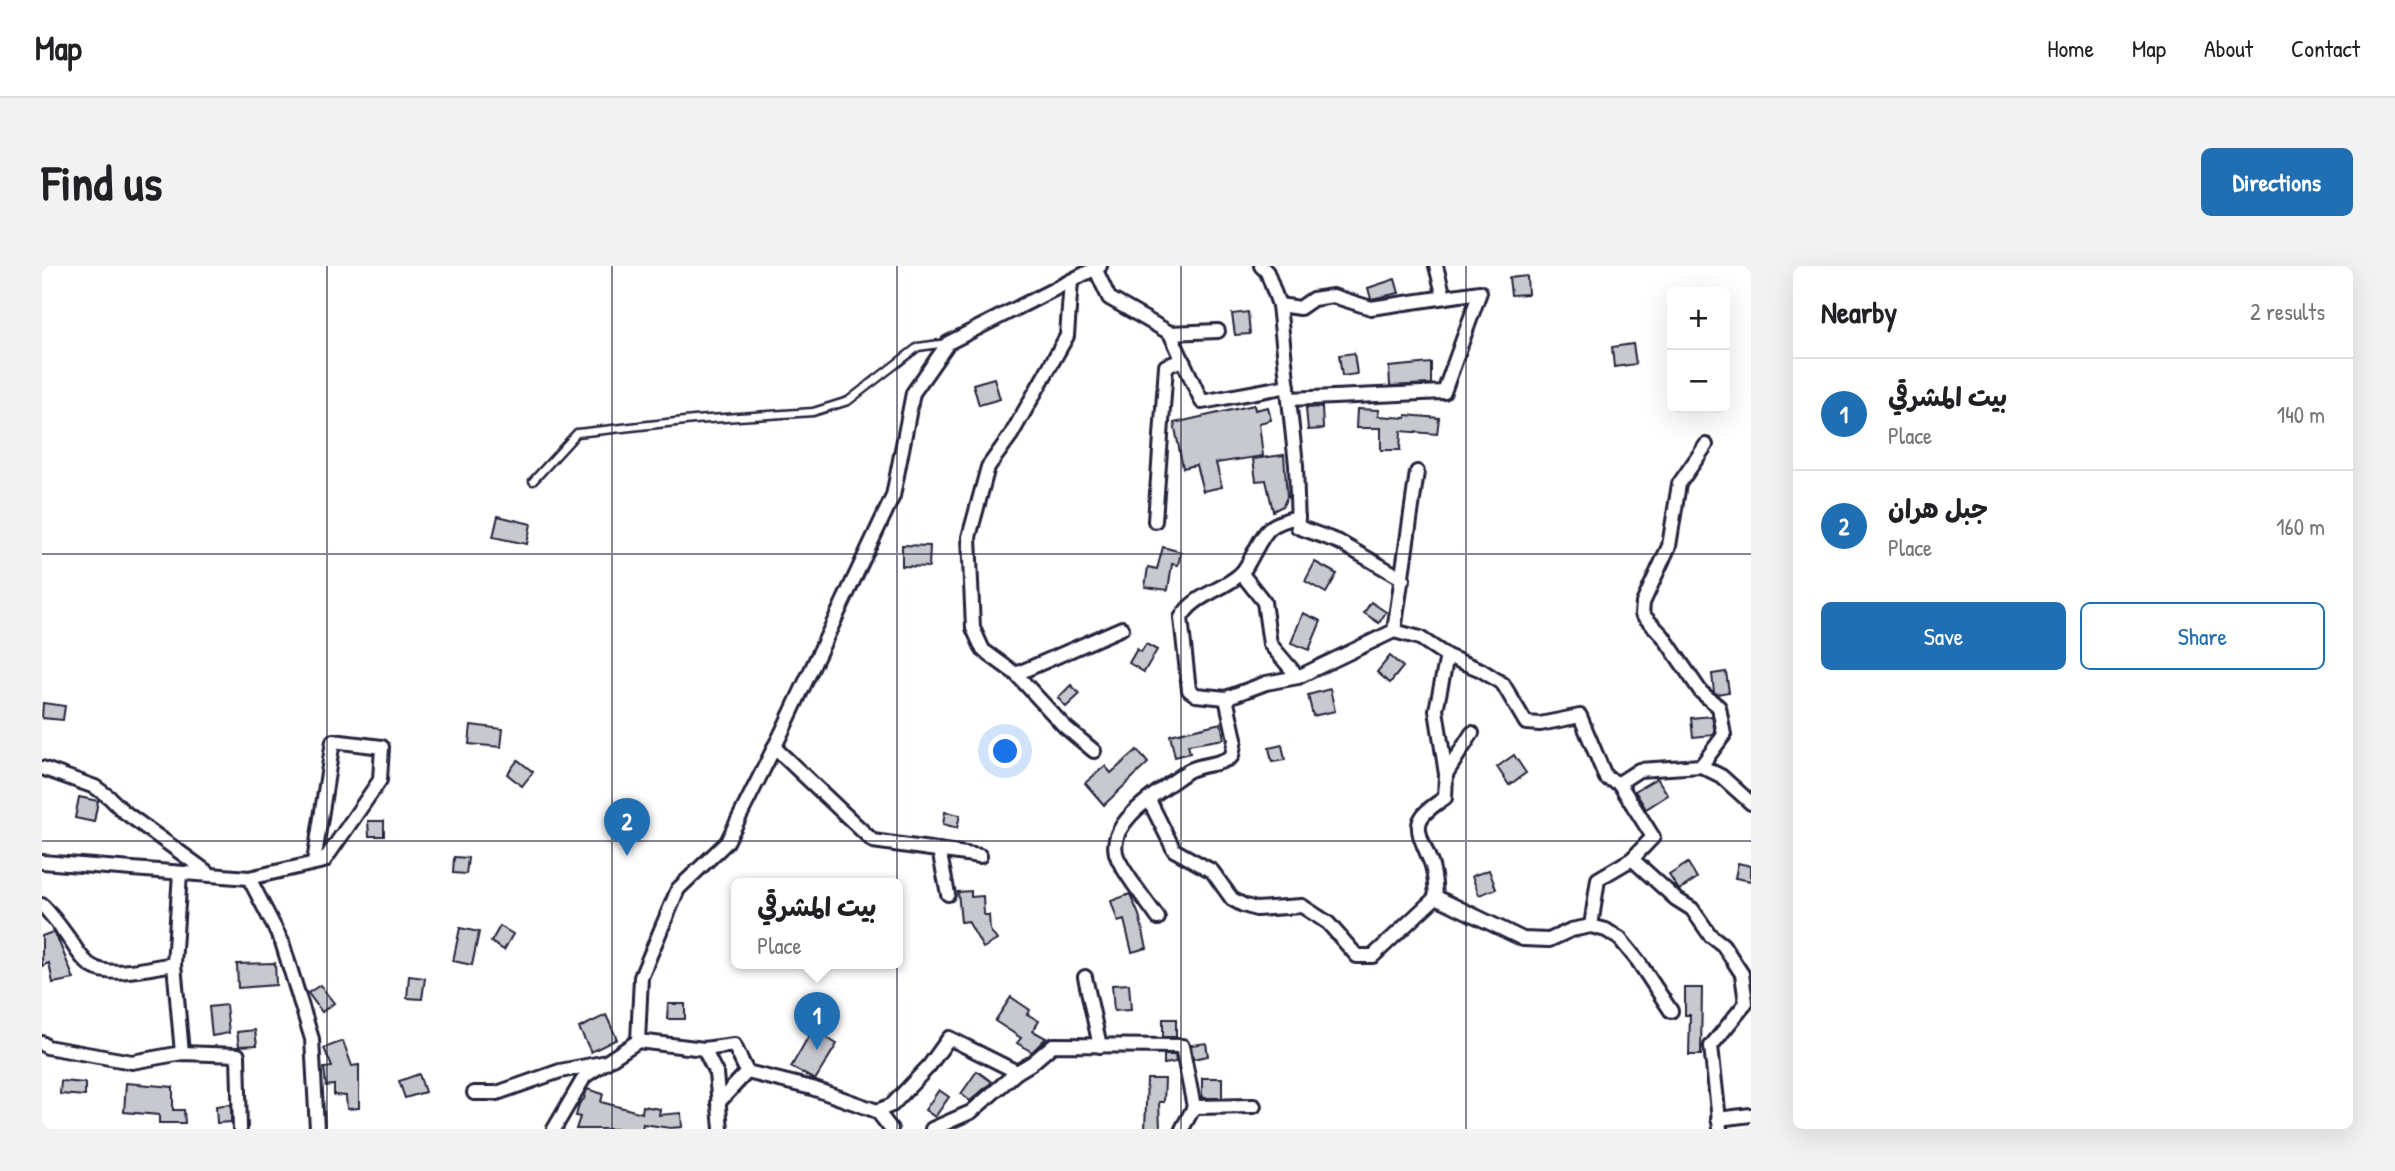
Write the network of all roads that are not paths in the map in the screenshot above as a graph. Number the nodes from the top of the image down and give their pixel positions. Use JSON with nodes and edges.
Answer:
{"nodes":[{"id":1,"x":1261,"y":266,"type":"edge"},
{"id":2,"x":1436,"y":266,"type":"edge"},
{"id":3,"x":1098,"y":267,"type":"edge"},
{"id":4,"x":1071,"y":281,"type":"junction"},
{"id":5,"x":1444,"y":297,"type":"junction"},
{"id":6,"x":1279,"y":305,"type":"junction"},
{"id":7,"x":1218,"y":331,"type":"dead end"},
{"id":8,"x":1170,"y":333,"type":"junction"},
{"id":9,"x":948,"y":343,"type":"junction"},
{"id":10,"x":1183,"y":360,"type":"junction"},
{"id":11,"x":1288,"y":393,"type":"junction"},
{"id":12,"x":1706,"y":445,"type":"dead end"},
{"id":13,"x":1416,"y":472,"type":"dead end"},
{"id":14,"x":533,"y":481,"type":"dead end"},
{"id":15,"x":1298,"y":517,"type":"junction"},
{"id":16,"x":1155,"y":521,"type":"dead end"},
{"id":17,"x":1241,"y":574,"type":"junction"},
{"id":18,"x":1403,"y":579,"type":"junction"},
{"id":19,"x":1122,"y":628,"type":"dead end"},
{"id":20,"x":1394,"y":631,"type":"junction"},
{"id":21,"x":1447,"y":656,"type":"junction"},
{"id":22,"x":1016,"y":674,"type":"junction"},
{"id":23,"x":1298,"y":677,"type":"junction"},
{"id":24,"x":1226,"y":698,"type":"junction"},
{"id":25,"x":1472,"y":733,"type":"dead end"},
{"id":26,"x":774,"y":747,"type":"junction"},
{"id":27,"x":1094,"y":751,"type":"dead end"},
{"id":28,"x":1701,"y":766,"type":"junction"},
{"id":29,"x":42,"y":768,"type":"edge"},
{"id":30,"x":1446,"y":774,"type":"junction"},
{"id":31,"x":1619,"y":783,"type":"junction"},
{"id":32,"x":1149,"y":800,"type":"junction"},
{"id":33,"x":1751,"y":803,"type":"edge"},
{"id":34,"x":939,"y":850,"type":"junction"},
{"id":35,"x":980,"y":856,"type":"dead end"},
{"id":36,"x":1632,"y":859,"type":"junction"},
{"id":37,"x":42,"y":862,"type":"edge"},
{"id":38,"x":314,"y":862,"type":"junction"},
{"id":39,"x":180,"y":873,"type":"junction"},
{"id":40,"x":210,"y":875,"type":"junction"},
{"id":41,"x":249,"y":878,"type":"junction"},
{"id":42,"x":948,"y":894,"type":"dead end"},
{"id":43,"x":1436,"y":897,"type":"junction"},
{"id":44,"x":42,"y":905,"type":"edge"},
{"id":45,"x":1158,"y":918,"type":"dead end"},
{"id":46,"x":1591,"y":926,"type":"junction"},
{"id":47,"x":174,"y":964,"type":"junction"},
{"id":48,"x":1085,"y":977,"type":"dead end"},
{"id":49,"x":1671,"y":1012,"type":"dead end"},
{"id":50,"x":638,"y":1041,"type":"junction"},
{"id":51,"x":42,"y":1043,"type":"edge"},
{"id":52,"x":1100,"y":1046,"type":"junction"},
{"id":53,"x":704,"y":1049,"type":"junction"},
{"id":54,"x":182,"y":1053,"type":"junction"},
{"id":55,"x":607,"y":1062,"type":"junction"},
{"id":56,"x":747,"y":1072,"type":"junction"},
{"id":57,"x":1017,"y":1072,"type":"junction"},
{"id":58,"x":474,"y":1093,"type":"dead end"},
{"id":59,"x":718,"y":1103,"type":"junction"},
{"id":60,"x":1254,"y":1106,"type":"dead end"},
{"id":61,"x":1194,"y":1107,"type":"junction"},
{"id":62,"x":877,"y":1111,"type":"junction"},
{"id":63,"x":1751,"y":1115,"type":"edge"},
{"id":64,"x":1719,"y":1124,"type":"edge"},
{"id":65,"x":240,"y":1129,"type":"edge"},
{"id":66,"x":317,"y":1129,"type":"edge"},
{"id":67,"x":554,"y":1129,"type":"edge"},
{"id":68,"x":721,"y":1129,"type":"edge"},
{"id":69,"x":891,"y":1129,"type":"edge"},
{"id":70,"x":932,"y":1129,"type":"edge"},
{"id":71,"x":1182,"y":1129,"type":"edge"}],
"edges":[{"from":1,"to":6,"type":"street"},
{"from":2,"to":5,"type":"street"},
{"from":3,"to":4,"type":"street"},
{"from":3,"to":8,"type":"street"},
{"from":4,"to":9,"type":"street"},
{"from":4,"to":22,"type":"street"},
{"from":5,"to":6,"type":"street"},
{"from":5,"to":11,"type":"street"},
{"from":6,"to":11,"type":"street"},
{"from":7,"to":8,"type":"street"},
{"from":8,"to":10,"type":"street"},
{"from":9,"to":14,"type":"lane"},
{"from":9,"to":26,"type":"street"},
{"from":10,"to":11,"type":"street"},
{"from":10,"to":16,"type":"street"},
{"from":11,"to":15,"type":"street"},
{"from":12,"to":28,"type":"street"},
{"from":13,"to":18,"type":"street"},
{"from":15,"to":17,"type":"street"},
{"from":15,"to":18,"type":"street"},
{"from":17,"to":23,"type":"street"},
{"from":17,"to":24,"type":"street"},
{"from":18,"to":20,"type":"street"},
{"from":19,"to":22,"type":"street"},
{"from":20,"to":21,"type":"street"},
{"from":20,"to":23,"type":"street"},
{"from":21,"to":30,"type":"street"},
{"from":21,"to":31,"type":"street"},
{"from":22,"to":27,"type":"street"},
{"from":23,"to":24,"type":"street"},
{"from":24,"to":32,"type":"street"},
{"from":25,"to":30,"type":"street"},
{"from":26,"to":34,"type":"street"},
{"from":26,"to":50,"type":"street"},
{"from":28,"to":31,"type":"street"},
{"from":28,"to":33,"type":"street"},
{"from":29,"to":40,"type":"street"},
{"from":30,"to":43,"type":"street"},
{"from":31,"to":36,"type":"street"},
{"from":32,"to":43,"type":"street"},
{"from":32,"to":45,"type":"street"},
{"from":34,"to":35,"type":"street"},
{"from":34,"to":42,"type":"street"},
{"from":36,"to":46,"type":"street"},
{"from":36,"to":64,"type":"street"},
{"from":37,"to":39,"type":"street"},
{"from":38,"to":38,"type":"street"},
{"from":38,"to":41,"type":"street"},
{"from":39,"to":40,"type":"street"},
{"from":39,"to":47,"type":"street"},
{"from":40,"to":41,"type":"street"},
{"from":41,"to":66,"type":"street"},
{"from":43,"to":46,"type":"street"},
{"from":44,"to":47,"type":"street"},
{"from":46,"to":49,"type":"street"},
{"from":47,"to":54,"type":"street"},
{"from":48,"to":52,"type":"street"},
{"from":50,"to":53,"type":"street"},
{"from":50,"to":55,"type":"street"},
{"from":51,"to":54,"type":"street"},
{"from":52,"to":57,"type":"street"},
{"from":52,"to":61,"type":"street"},
{"from":53,"to":56,"type":"street"},
{"from":53,"to":59,"type":"street"},
{"from":54,"to":65,"type":"street"},
{"from":55,"to":58,"type":"street"},
{"from":55,"to":67,"type":"street"},
{"from":56,"to":59,"type":"street"},
{"from":56,"to":62,"type":"street"},
{"from":57,"to":62,"type":"street"},
{"from":57,"to":70,"type":"street"},
{"from":59,"to":68,"type":"street"},
{"from":60,"to":61,"type":"street"},
{"from":61,"to":71,"type":"street"},
{"from":62,"to":69,"type":"street"},
{"from":63,"to":64,"type":"street"}]}
